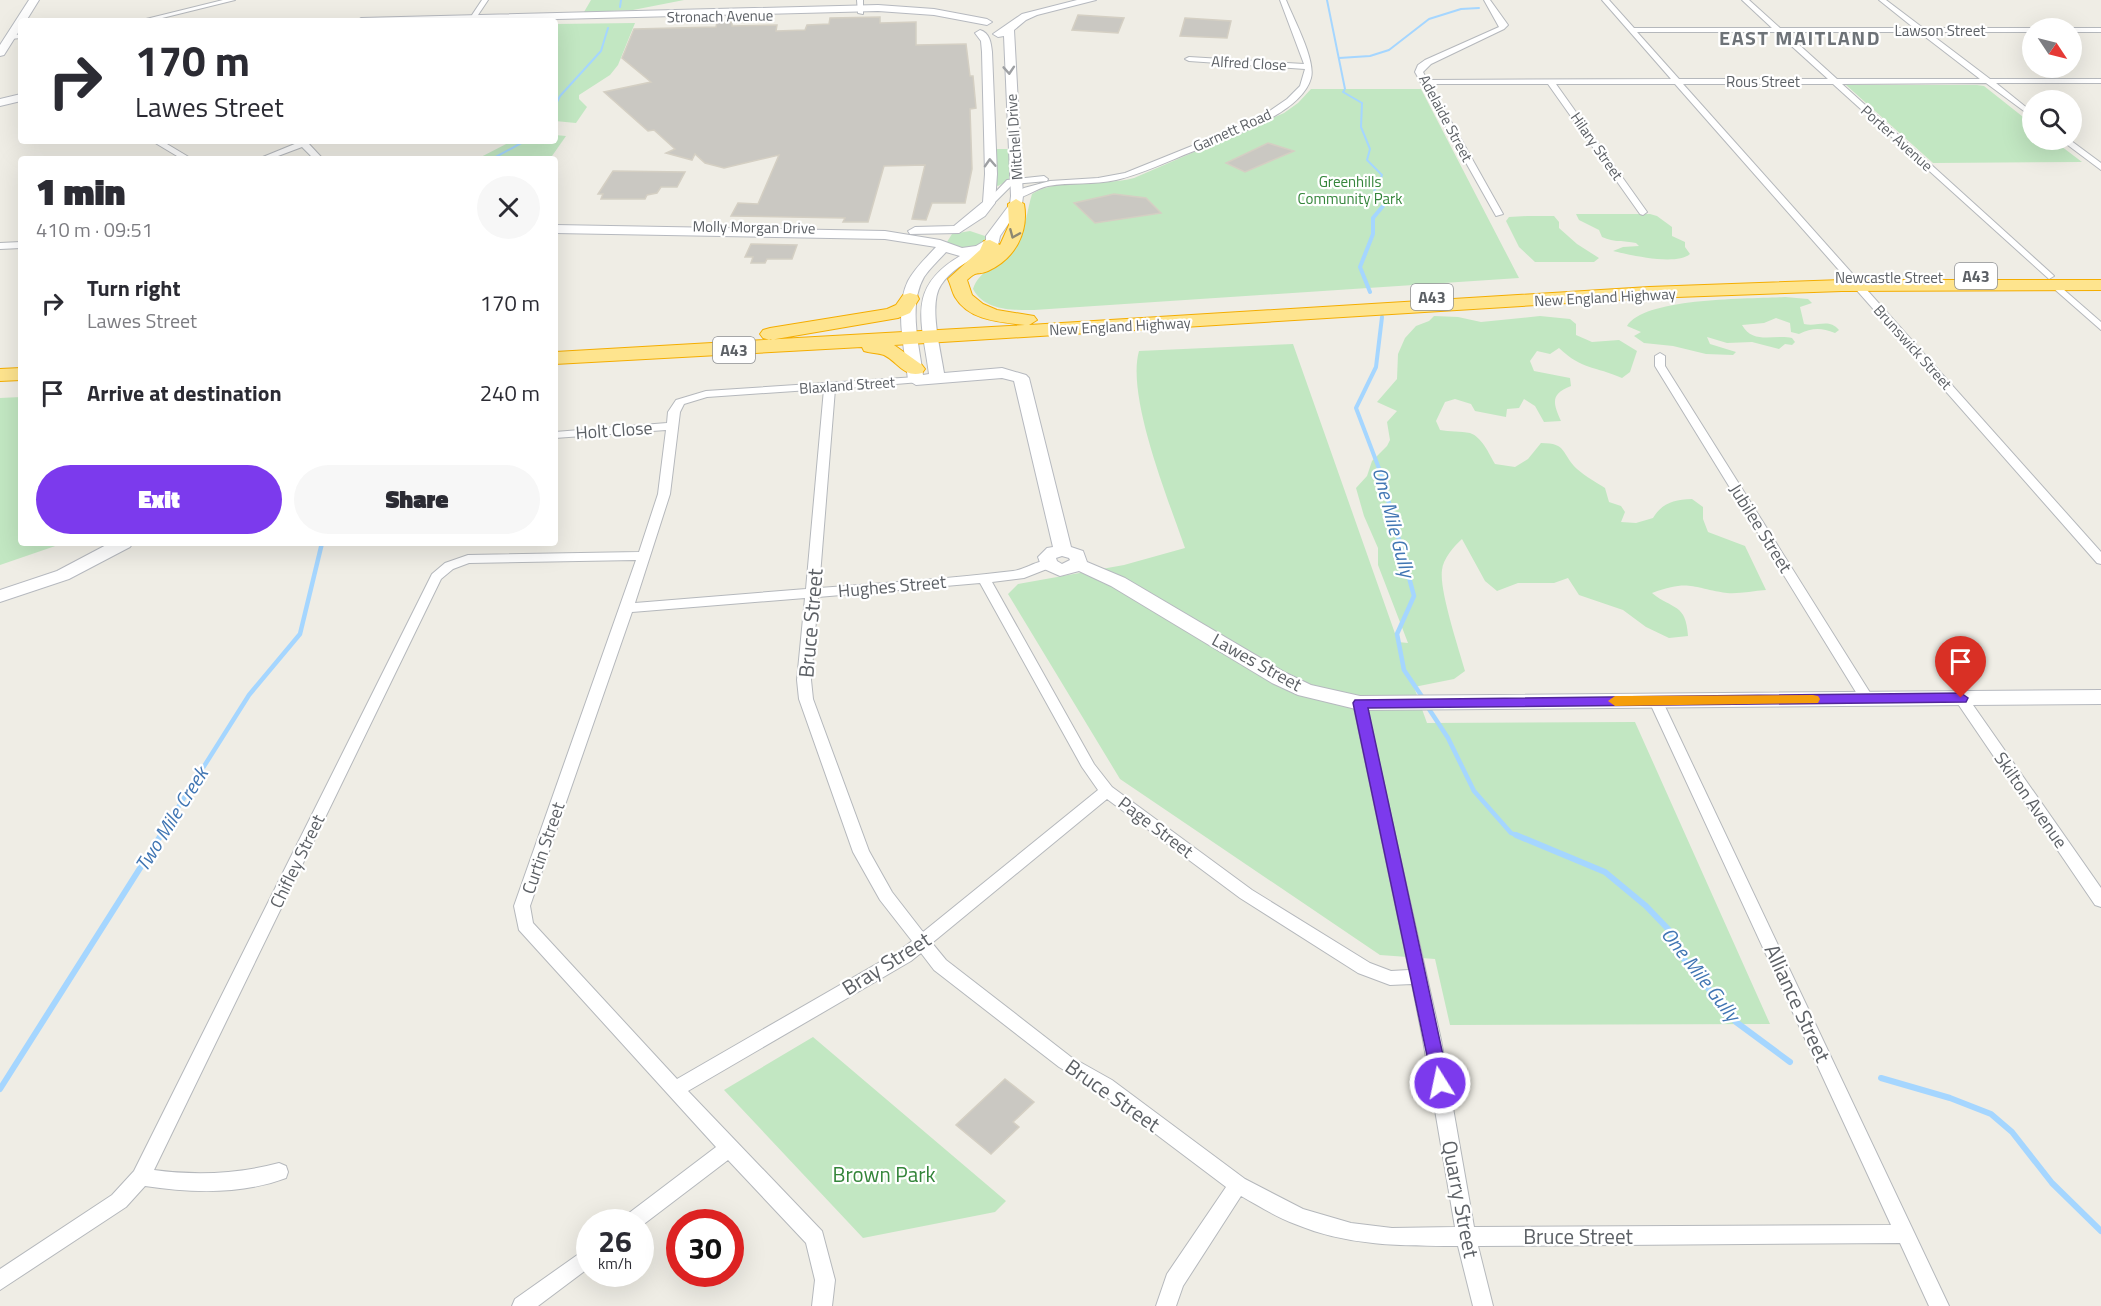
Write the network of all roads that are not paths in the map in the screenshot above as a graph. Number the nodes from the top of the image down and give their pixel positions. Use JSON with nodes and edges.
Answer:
{"nodes":[{"id":1,"x":34,"y":0,"type":"edge"},
{"id":2,"x":196,"y":0,"type":"edge"},
{"id":3,"x":232,"y":0,"type":"edge"},
{"id":4,"x":485,"y":0,"type":"edge"},
{"id":5,"x":1063,"y":0,"type":"edge"},
{"id":6,"x":1091,"y":0,"type":"edge"},
{"id":7,"x":1283,"y":0,"type":"edge"},
{"id":8,"x":1487,"y":0,"type":"edge"},
{"id":9,"x":1605,"y":0,"type":"edge"},
{"id":10,"x":1745,"y":0,"type":"edge"},
{"id":11,"x":1882,"y":0,"type":"edge"},
{"id":12,"x":207,"y":6,"type":"junction"},
{"id":13,"x":860,"y":7,"type":"edge"},
{"id":14,"x":25,"y":18,"type":"edge"},
{"id":15,"x":154,"y":18,"type":"edge"},
{"id":16,"x":471,"y":18,"type":"edge"},
{"id":17,"x":529,"y":18,"type":"edge"},
{"id":18,"x":989,"y":23,"type":"junction"},
{"id":19,"x":1009,"y":29,"type":"junction"},
{"id":20,"x":1632,"y":30,"type":"junction"},
{"id":21,"x":1922,"y":30,"type":"junction"},
{"id":22,"x":2022,"y":30,"type":"edge"},
{"id":23,"x":2082,"y":30,"type":"edge"},
{"id":24,"x":2101,"y":30,"type":"edge"},
{"id":25,"x":1780,"y":31,"type":"junction"},
{"id":26,"x":16,"y":36,"type":"edge"},
{"id":27,"x":0,"y":53,"type":"edge"},
{"id":28,"x":1189,"y":59,"type":"dead end"},
{"id":29,"x":1309,"y":67,"type":"junction"},
{"id":30,"x":1550,"y":81,"type":"junction"},
{"id":31,"x":1677,"y":81,"type":"junction"},
{"id":32,"x":1833,"y":81,"type":"junction"},
{"id":33,"x":1988,"y":81,"type":"junction"},
{"id":34,"x":2101,"y":81,"type":"edge"},
{"id":35,"x":1424,"y":82,"type":"junction"},
{"id":36,"x":18,"y":91,"type":"edge"},
{"id":37,"x":1,"y":96,"type":"edge"},
{"id":38,"x":18,"y":96,"type":"edge"},
{"id":39,"x":2022,"y":107,"type":"edge"},
{"id":40,"x":161,"y":144,"type":"edge"},
{"id":41,"x":302,"y":144,"type":"edge"},
{"id":42,"x":2078,"y":150,"type":"edge"},
{"id":43,"x":183,"y":156,"type":"edge"},
{"id":44,"x":270,"y":156,"type":"edge"},
{"id":45,"x":2101,"y":167,"type":"edge"},
{"id":46,"x":1018,"y":180,"type":"junction"},
{"id":47,"x":1064,"y":181,"type":"junction"},
{"id":48,"x":1016,"y":200,"type":"junction"},
{"id":49,"x":988,"y":203,"type":"junction"},
{"id":50,"x":1643,"y":212,"type":"dead end"},
{"id":51,"x":1499,"y":214,"type":"dead end"},
{"id":52,"x":558,"y":223,"type":"edge"},
{"id":53,"x":558,"y":229,"type":"edge"},
{"id":54,"x":956,"y":229,"type":"junction"},
{"id":55,"x":885,"y":235,"type":"junction"},
{"id":56,"x":987,"y":244,"type":"junction"},
{"id":57,"x":18,"y":245,"type":"edge"},
{"id":58,"x":0,"y":246,"type":"edge"},
{"id":59,"x":942,"y":246,"type":"junction"},
{"id":60,"x":2101,"y":276,"type":"edge"},
{"id":61,"x":2052,"y":280,"type":"junction"},
{"id":62,"x":1854,"y":281,"type":"junction"},
{"id":63,"x":961,"y":285,"type":"junction"},
{"id":64,"x":2101,"y":285,"type":"edge"},
{"id":65,"x":1681,"y":288,"type":"junction"},
{"id":66,"x":911,"y":293,"type":"junction"},
{"id":67,"x":1027,"y":320,"type":"junction"},
{"id":68,"x":2101,"y":327,"type":"edge"},
{"id":69,"x":932,"y":332,"type":"junction"},
{"id":70,"x":911,"y":333,"type":"junction"},
{"id":71,"x":758,"y":336,"type":"junction"},
{"id":72,"x":844,"y":344,"type":"junction"},
{"id":73,"x":558,"y":346,"type":"edge"},
{"id":74,"x":1660,"y":356,"type":"dead end"},
{"id":75,"x":558,"y":358,"type":"edge"},
{"id":76,"x":18,"y":374,"type":"edge"},
{"id":77,"x":915,"y":374,"type":"junction"},
{"id":78,"x":0,"y":375,"type":"edge"},
{"id":79,"x":937,"y":378,"type":"junction"},
{"id":80,"x":830,"y":387,"type":"junction"},
{"id":81,"x":18,"y":388,"type":"edge"},
{"id":82,"x":0,"y":390,"type":"edge"},
{"id":83,"x":680,"y":402,"type":"joint"},
{"id":84,"x":673,"y":426,"type":"junction"},
{"id":85,"x":558,"y":435,"type":"edge"},
{"id":86,"x":92,"y":546,"type":"edge"},
{"id":87,"x":118,"y":546,"type":"edge"},
{"id":88,"x":1063,"y":550,"type":"junction"},
{"id":89,"x":642,"y":556,"type":"junction"},
{"id":90,"x":2101,"y":560,"type":"edge"},
{"id":91,"x":1048,"y":564,"type":"junction"},
{"id":92,"x":1077,"y":564,"type":"junction"},
{"id":93,"x":984,"y":579,"type":"junction"},
{"id":94,"x":0,"y":583,"type":"edge"},
{"id":95,"x":812,"y":593,"type":"junction"},
{"id":96,"x":0,"y":596,"type":"edge"},
{"id":97,"x":627,"y":608,"type":"junction"},
{"id":98,"x":2101,"y":697,"type":"edge"},
{"id":99,"x":1961,"y":698,"type":"junction"},
{"id":100,"x":1867,"y":699,"type":"junction"},
{"id":101,"x":1656,"y":700,"type":"junction"},
{"id":102,"x":1360,"y":703,"type":"junction"},
{"id":103,"x":1107,"y":791,"type":"junction"},
{"id":104,"x":2101,"y":901,"type":"edge"},
{"id":105,"x":922,"y":944,"type":"junction"},
{"id":106,"x":1418,"y":977,"type":"junction"},
{"id":107,"x":676,"y":1089,"type":"junction"},
{"id":108,"x":729,"y":1149,"type":"junction"},
{"id":109,"x":279,"y":1172,"type":"dead end"},
{"id":110,"x":141,"y":1177,"type":"junction"},
{"id":111,"x":1238,"y":1185,"type":"junction"},
{"id":112,"x":649,"y":1209,"type":"edge"},
{"id":113,"x":1905,"y":1234,"type":"junction"},
{"id":114,"x":1466,"y":1237,"type":"junction"},
{"id":115,"x":576,"y":1266,"type":"edge"},
{"id":116,"x":0,"y":1280,"type":"edge"},
{"id":117,"x":522,"y":1306,"type":"edge"},
{"id":118,"x":822,"y":1306,"type":"edge"},
{"id":119,"x":1166,"y":1306,"type":"edge"},
{"id":120,"x":1483,"y":1306,"type":"edge"},
{"id":121,"x":1939,"y":1306,"type":"edge"}],
"edges":[{"from":1,"to":14,"type":"street"},
{"from":2,"to":12,"type":"street"},
{"from":3,"to":12,"type":"street"},
{"from":4,"to":16,"type":"street"},
{"from":5,"to":18,"type":"street"},
{"from":6,"to":19,"type":"street"},
{"from":7,"to":29,"type":"street"},
{"from":8,"to":35,"type":"street","name":"Adelaide Street"},
{"from":9,"to":20,"type":"street","name":"Brunswick Street"},
{"from":10,"to":25,"type":"street","name":"Porter Avenue"},
{"from":11,"to":21,"type":"street"},
{"from":12,"to":15,"type":"street"},
{"from":13,"to":17,"type":"street","name":"Stronach Avenue"},
{"from":13,"to":18,"type":"street","name":"Stronach Avenue"},
{"from":18,"to":19,"type":"street"},
{"from":49,"to":18,"type":"street","name":"Mitchell Drive","one_way":true},
{"from":19,"to":46,"type":"street","name":"Mitchell Drive","one_way":true},
{"from":20,"to":25,"type":"street","name":"Lawson Street"},
{"from":20,"to":31,"type":"street","name":"Brunswick Street"},
{"from":21,"to":22,"type":"street","name":"Lawson Street"},
{"from":21,"to":25,"type":"street","name":"Lawson Street"},
{"from":21,"to":33,"type":"street"},
{"from":23,"to":24,"type":"street"},
{"from":25,"to":32,"type":"street","name":"Porter Avenue"},
{"from":26,"to":27,"type":"street"},
{"from":28,"to":29,"type":"street","name":"Alfred Close"},
{"from":29,"to":47,"type":"street","name":"Garnett Road"},
{"from":30,"to":31,"type":"street","name":"Rous Street"},
{"from":30,"to":35,"type":"street","name":"Rous Street"},
{"from":30,"to":50,"type":"street","name":"Hilary Street"},
{"from":31,"to":32,"type":"street","name":"Rous Street"},
{"from":31,"to":62,"type":"street","name":"Brunswick Street"},
{"from":32,"to":33,"type":"street","name":"Rous Street"},
{"from":32,"to":61,"type":"street","name":"Porter Avenue"},
{"from":33,"to":34,"type":"street","name":"Rous Street"},
{"from":33,"to":39,"type":"street"},
{"from":35,"to":51,"type":"street","name":"Adelaide Street"},
{"from":36,"to":37,"type":"street"},
{"from":37,"to":38,"type":"street"},
{"from":40,"to":43,"type":"street"},
{"from":41,"to":44,"type":"street"},
{"from":42,"to":45,"type":"street"},
{"from":46,"to":47,"type":"street","name":"Garnett Road"},
{"from":46,"to":48,"type":"street","name":"Mitchell Drive"},
{"from":46,"to":49,"type":"street"},
{"from":47,"to":48,"type":"street","name":"Garnett Road"},
{"from":48,"to":56,"type":"street","name":"Mitchell Drive"},
{"from":48,"to":63,"type":"highway","one_way":true},
{"from":49,"to":54,"type":"street"},
{"from":52,"to":54,"type":"street","name":"Molly Morgan Drive"},
{"from":53,"to":55,"type":"street","name":"Molly Morgan Drive"},
{"from":54,"to":56,"type":"street","name":"Molly Morgan Drive"},
{"from":54,"to":59,"type":"street"},
{"from":55,"to":59,"type":"street","name":"Molly Morgan Drive"},
{"from":55,"to":66,"type":"street"},
{"from":56,"to":59,"type":"street","name":"Molly Morgan Drive"},
{"from":56,"to":63,"type":"highway"},
{"from":56,"to":69,"type":"street","name":"Mitchell Drive"},
{"from":57,"to":58,"type":"street"},
{"from":59,"to":66,"type":"street"},
{"from":60,"to":61,"type":"highway","name":"Newcastle Street","number":"A43"},
{"from":61,"to":62,"type":"highway","name":"Newcastle Street","number":"A43"},
{"from":61,"to":64,"type":"highway","name":"Newcastle Street","number":"A43"},
{"from":61,"to":68,"type":"street","name":"Porter Avenue"},
{"from":62,"to":65,"type":"highway","name":"Newcastle Street","number":"A43"},
{"from":62,"to":90,"type":"street","name":"Brunswick Street"},
{"from":63,"to":67,"type":"highway"},
{"from":65,"to":67,"type":"highway","name":"New England Highway","number":"A43"},
{"from":65,"to":69,"type":"highway","name":"New England Highway","number":"A43"},
{"from":66,"to":70,"type":"street"},
{"from":66,"to":71,"type":"highway"},
{"from":67,"to":69,"type":"highway","name":"New England Highway","number":"A43"},
{"from":69,"to":70,"type":"highway","name":"New England Highway","number":"A43"},
{"from":69,"to":79,"type":"street","name":"Mitchell Drive"},
{"from":70,"to":71,"type":"highway","name":"New England Highway","number":"A43"},
{"from":70,"to":72,"type":"highway","name":"New England Highway","number":"A43"},
{"from":70,"to":77,"type":"street"},
{"from":71,"to":73,"type":"highway","name":"New England Highway","number":"A43"},
{"from":72,"to":75,"type":"highway","name":"New England Highway","number":"A43"},
{"from":72,"to":77,"type":"highway"},
{"from":74,"to":100,"type":"street","name":"Jubilee Street"},
{"from":76,"to":78,"type":"highway"},
{"from":77,"to":79,"type":"street","name":"Blaxland Street"},
{"from":77,"to":80,"type":"street","name":"Blaxland Street"},
{"from":79,"to":88,"type":"street","name":"Blaxland Street"},
{"from":80,"to":83,"type":"street","name":"Blaxland Street"},
{"from":80,"to":95,"type":"street","name":"Bruce Street"},
{"from":81,"to":82,"type":"highway"},
{"from":83,"to":84,"type":"street","name":"Curtin Street"},
{"from":84,"to":85,"type":"street","name":"Holt Close"},
{"from":84,"to":89,"type":"street","name":"Curtin Street"},
{"from":86,"to":94,"type":"street"},
{"from":87,"to":96,"type":"street"},
{"from":88,"to":91,"type":"street"},
{"from":88,"to":92,"type":"street"},
{"from":89,"to":97,"type":"street","name":"Curtin Street"},
{"from":89,"to":110,"type":"street","name":"Chifley Street"},
{"from":91,"to":92,"type":"street"},
{"from":91,"to":93,"type":"street","name":"Hughes Street"},
{"from":92,"to":102,"type":"street","name":"Lawes Street"},
{"from":93,"to":95,"type":"street","name":"Hughes Street"},
{"from":93,"to":103,"type":"street","name":"Page Street"},
{"from":95,"to":97,"type":"street","name":"Hughes Street"},
{"from":95,"to":105,"type":"street","name":"Bruce Street"},
{"from":97,"to":107,"type":"street","name":"Curtin Street"},
{"from":98,"to":99,"type":"street","name":"Lawes Street"},
{"from":99,"to":100,"type":"street","name":"Lawes Street"},
{"from":99,"to":104,"type":"street","name":"Skilton Avenue"},
{"from":100,"to":101,"type":"street","name":"Lawes Street"},
{"from":101,"to":102,"type":"street","name":"Lawes Street"},
{"from":101,"to":113,"type":"street","name":"Alliance Street"},
{"from":102,"to":106,"type":"street","name":"Quarry Street"},
{"from":103,"to":105,"type":"street","name":"Bray Street"},
{"from":103,"to":106,"type":"street","name":"Page Street"},
{"from":105,"to":107,"type":"street","name":"Bray Street"},
{"from":105,"to":111,"type":"street","name":"Bruce Street"},
{"from":106,"to":114,"type":"street","name":"Quarry Street"},
{"from":107,"to":108,"type":"street","name":"Curtin Street"},
{"from":108,"to":112,"type":"street"},
{"from":108,"to":118,"type":"street","name":"Curtin Street"},
{"from":109,"to":110,"type":"street"},
{"from":110,"to":116,"type":"street","name":"Chifley Street"},
{"from":111,"to":114,"type":"street","name":"Bruce Street"},
{"from":111,"to":119,"type":"street"},
{"from":113,"to":114,"type":"street","name":"Bruce Street"},
{"from":113,"to":121,"type":"street","name":"Alliance Street"},
{"from":114,"to":120,"type":"street","name":"Quarry Street"},
{"from":115,"to":117,"type":"street"}]}
